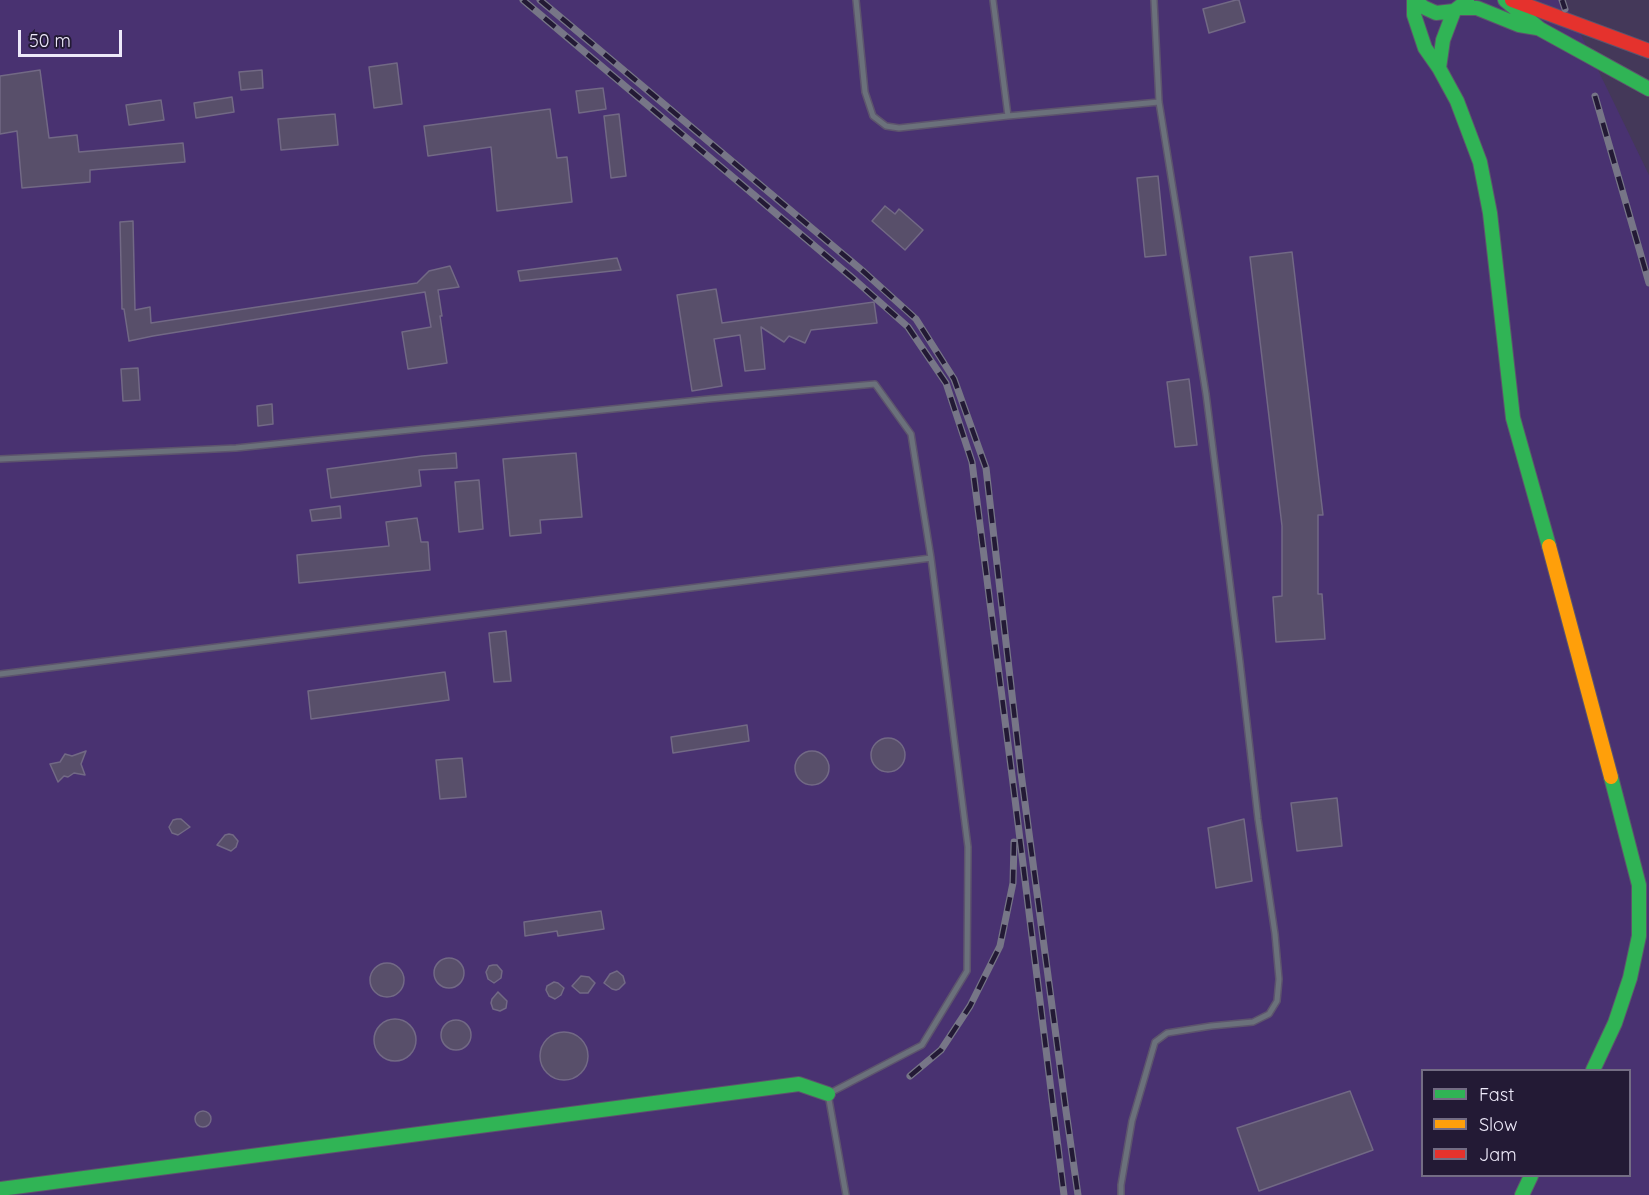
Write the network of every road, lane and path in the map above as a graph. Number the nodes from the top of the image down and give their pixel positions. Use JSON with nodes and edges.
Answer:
{"nodes":[{"id":1,"x":856,"y":0,"type":"edge"},
{"id":2,"x":993,"y":0,"type":"edge"},
{"id":3,"x":1154,"y":0,"type":"edge"},
{"id":4,"x":1415,"y":0,"type":"edge"},
{"id":5,"x":1505,"y":0,"type":"edge"},
{"id":6,"x":1512,"y":0,"type":"edge"},
{"id":7,"x":1461,"y":6,"type":"edge"},
{"id":8,"x":1540,"y":29,"type":"junction"},
{"id":9,"x":1649,"y":51,"type":"edge"},
{"id":10,"x":1439,"y":68,"type":"junction"},
{"id":11,"x":1649,"y":89,"type":"edge"},
{"id":12,"x":1160,"y":102,"type":"junction"},
{"id":13,"x":1008,"y":116,"type":"junction"},
{"id":14,"x":0,"y":459,"type":"edge"},
{"id":15,"x":931,"y":558,"type":"junction"},
{"id":16,"x":0,"y":674,"type":"edge"},
{"id":17,"x":1594,"y":1069,"type":"edge"},
{"id":18,"x":828,"y":1094,"type":"junction"},
{"id":19,"x":1531,"y":1177,"type":"edge"},
{"id":20,"x":1532,"y":1177,"type":"edge"},
{"id":21,"x":0,"y":1189,"type":"edge"},
{"id":22,"x":846,"y":1195,"type":"edge"},
{"id":23,"x":1121,"y":1195,"type":"edge"},
{"id":24,"x":1522,"y":1195,"type":"edge"},
{"id":25,"x":1529,"y":1195,"type":"edge"}],
"edges":[{"from":1,"to":13,"type":"lane"},
{"from":2,"to":13,"type":"lane"},
{"from":3,"to":12,"type":"lane"},
{"from":4,"to":7,"type":"street"},
{"from":4,"to":10,"type":"street"},
{"from":5,"to":8,"type":"street"},
{"from":6,"to":9,"type":"street"},
{"from":7,"to":8,"type":"street"},
{"from":7,"to":10,"type":"street"},
{"from":8,"to":11,"type":"street"},
{"from":10,"to":17,"type":"street"},
{"from":12,"to":13,"type":"lane"},
{"from":12,"to":23,"type":"lane"},
{"from":14,"to":15,"type":"lane"},
{"from":15,"to":16,"type":"lane"},
{"from":15,"to":18,"type":"lane"},
{"from":18,"to":21,"type":"street"},
{"from":18,"to":22,"type":"lane"},
{"from":19,"to":24,"type":"street"},
{"from":20,"to":25,"type":"street"}]}
